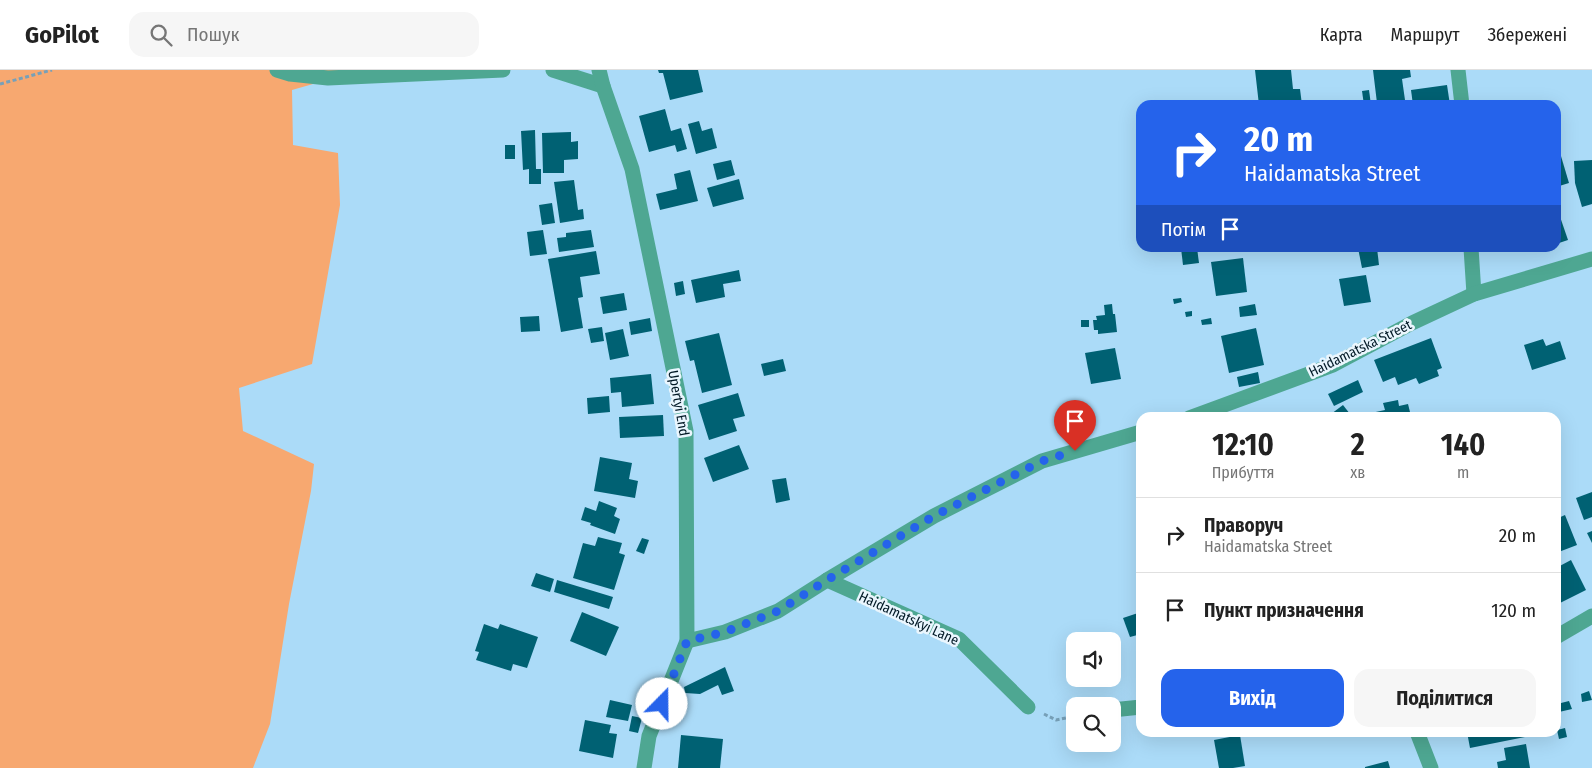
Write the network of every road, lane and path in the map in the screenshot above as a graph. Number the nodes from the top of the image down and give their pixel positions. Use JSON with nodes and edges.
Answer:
{"nodes":[{"id":1,"x":52,"y":70,"type":"edge"},
{"id":2,"x":277,"y":70,"type":"edge"},
{"id":3,"x":503,"y":70,"type":"edge"},
{"id":4,"x":553,"y":70,"type":"edge"},
{"id":5,"x":599,"y":70,"type":"edge"},
{"id":6,"x":1458,"y":70,"type":"edge"},
{"id":7,"x":0,"y":84,"type":"edge"},
{"id":8,"x":603,"y":86,"type":"junction"},
{"id":9,"x":1461,"y":100,"type":"edge"},
{"id":10,"x":1471,"y":252,"type":"edge"},
{"id":11,"x":1592,"y":258,"type":"edge"},
{"id":12,"x":1474,"y":294,"type":"junction"},
{"id":13,"x":1205,"y":412,"type":"edge"},
{"id":14,"x":1136,"y":433,"type":"edge"},
{"id":15,"x":827,"y":580,"type":"junction"},
{"id":16,"x":1592,"y":616,"type":"edge"},
{"id":17,"x":1561,"y":634,"type":"edge"},
{"id":18,"x":687,"y":641,"type":"junction"},
{"id":19,"x":1028,"y":707,"type":"joint"},
{"id":20,"x":1136,"y":708,"type":"edge"},
{"id":21,"x":1121,"y":709,"type":"edge"},
{"id":22,"x":1066,"y":718,"type":"edge"},
{"id":23,"x":1419,"y":737,"type":"edge"},
{"id":24,"x":644,"y":768,"type":"edge"},
{"id":25,"x":1431,"y":768,"type":"edge"}],
"edges":[{"from":1,"to":7,"type":"path"},
{"from":2,"to":3,"type":"street"},
{"from":4,"to":8,"type":"street"},
{"from":5,"to":8,"type":"street","name":"Upertyi End"},
{"from":6,"to":9,"type":"street"},
{"from":8,"to":18,"type":"street","name":"Upertyi End"},
{"from":10,"to":12,"type":"street"},
{"from":11,"to":12,"type":"street","name":"Haidamatska Street"},
{"from":12,"to":13,"type":"street","name":"Haidamatska Street"},
{"from":14,"to":15,"type":"street"},
{"from":15,"to":18,"type":"street"},
{"from":15,"to":19,"type":"street","name":"Haidamatskyi Lane"},
{"from":16,"to":17,"type":"street"},
{"from":18,"to":24,"type":"street","name":"Upertyi End"},
{"from":19,"to":22,"type":"path"},
{"from":20,"to":21,"type":"street"},
{"from":23,"to":25,"type":"street"}]}
